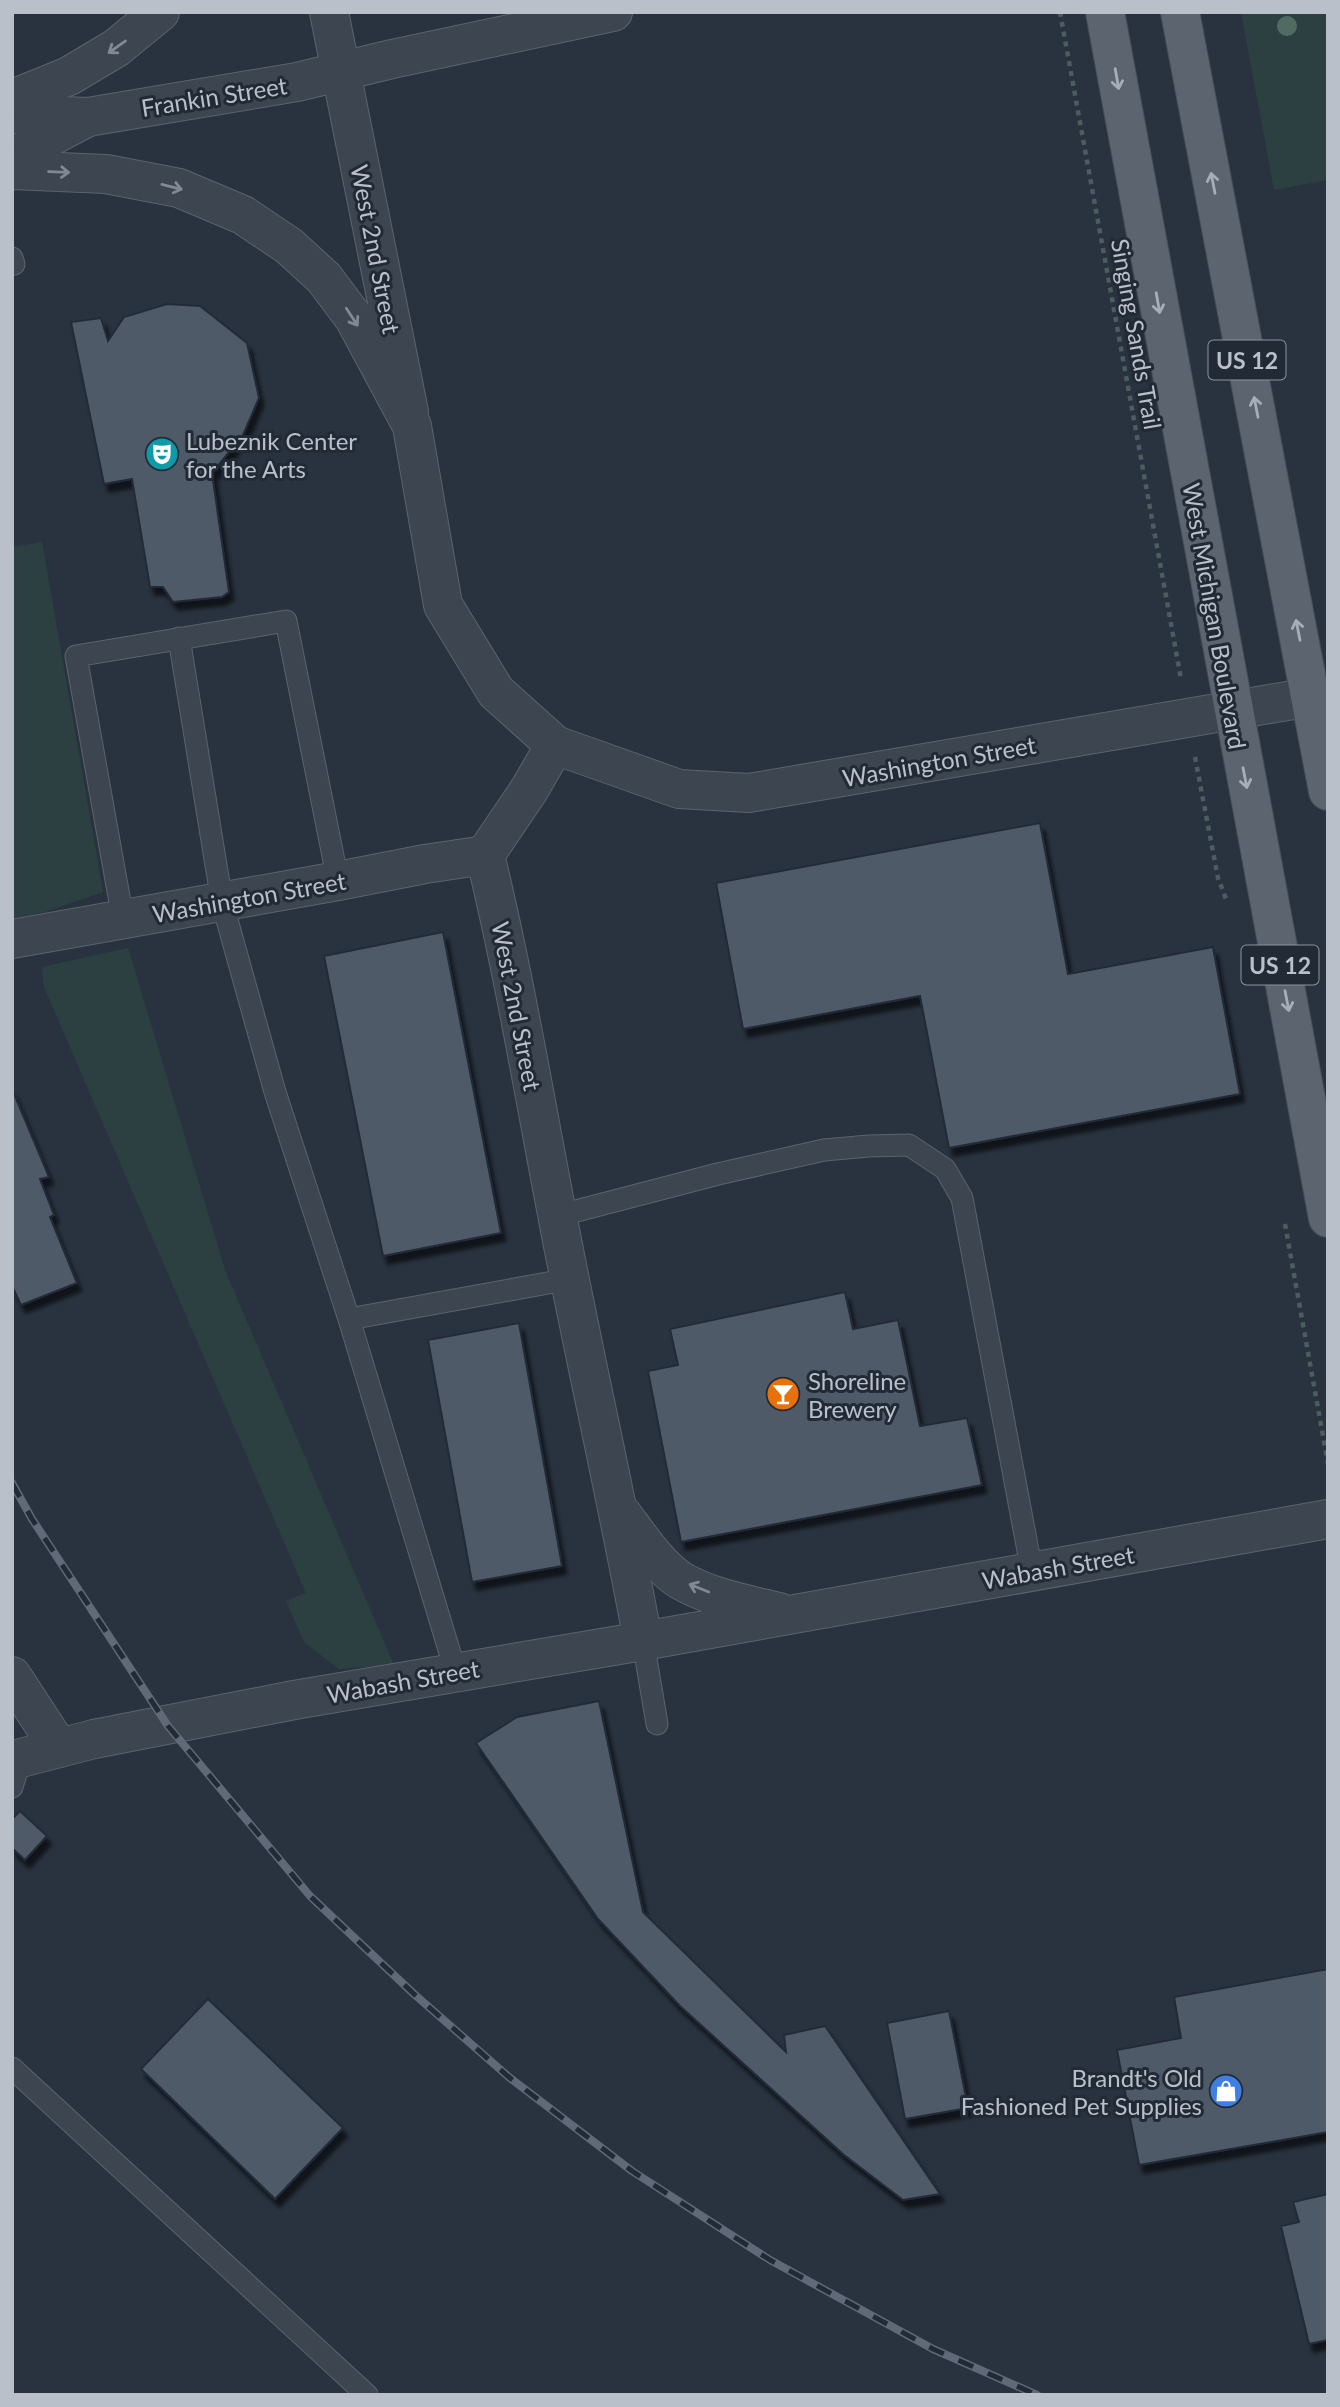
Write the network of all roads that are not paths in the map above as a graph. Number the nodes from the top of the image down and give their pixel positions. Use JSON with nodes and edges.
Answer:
{"nodes":[{"id":1,"x":160,"y":12,"type":"edge"},
{"id":2,"x":329,"y":12,"type":"edge"},
{"id":3,"x":613,"y":12,"type":"edge"},
{"id":4,"x":1105,"y":12,"type":"edge"},
{"id":5,"x":1180,"y":12,"type":"edge"},
{"id":6,"x":340,"y":72,"type":"junction"},
{"id":7,"x":12,"y":99,"type":"edge"},
{"id":8,"x":12,"y":114,"type":"edge"},
{"id":9,"x":88,"y":117,"type":"junction"},
{"id":10,"x":12,"y":158,"type":"edge"},
{"id":11,"x":12,"y":170,"type":"edge"},
{"id":12,"x":412,"y":426,"type":"junction"},
{"id":13,"x":179,"y":638,"type":"junction"},
{"id":14,"x":1320,"y":696,"type":"edge"},
{"id":15,"x":1232,"y":711,"type":"junction"},
{"id":16,"x":555,"y":745,"type":"junction"},
{"id":17,"x":1328,"y":791,"type":"edge"},
{"id":18,"x":485,"y":855,"type":"junction"},
{"id":19,"x":338,"y":881,"type":"junction"},
{"id":20,"x":222,"y":902,"type":"junction"},
{"id":21,"x":123,"y":919,"type":"junction"},
{"id":22,"x":12,"y":939,"type":"edge"},
{"id":23,"x":557,"y":1216,"type":"junction"},
{"id":24,"x":1328,"y":1219,"type":"edge"},
{"id":25,"x":570,"y":1279,"type":"junction"},
{"id":26,"x":349,"y":1319,"type":"junction"},
{"id":27,"x":619,"y":1511,"type":"junction"},
{"id":28,"x":1328,"y":1519,"type":"edge"},
{"id":29,"x":1032,"y":1572,"type":"junction"},
{"id":30,"x":787,"y":1615,"type":"junction"},
{"id":31,"x":643,"y":1641,"type":"junction"},
{"id":32,"x":456,"y":1673,"type":"junction"},
{"id":33,"x":12,"y":1676,"type":"edge"},
{"id":34,"x":657,"y":1724,"type":"dead end"},
{"id":35,"x":59,"y":1748,"type":"junction"},
{"id":36,"x":15,"y":1768,"type":"edge"},
{"id":37,"x":12,"y":2068,"type":"edge"},
{"id":38,"x":367,"y":2395,"type":"edge"}],
"edges":[{"from":1,"to":7,"type":"street","one_way":true},
{"from":2,"to":6,"type":"street","name":"West 2nd Street"},
{"from":3,"to":6,"type":"street","name":"Frankin Street"},
{"from":4,"to":15,"type":"main road","name":"West Michigan Boulevard","number":"US 12","one_way":true},
{"from":14,"to":5,"type":"main road","number":"US 12","one_way":true},
{"from":6,"to":9,"type":"street","name":"Frankin Street"},
{"from":6,"to":12,"type":"street","name":"West 2nd Street"},
{"from":8,"to":9,"type":"street","name":"Frankin Street"},
{"from":9,"to":10,"type":"street","name":"Frankin Street"},
{"from":11,"to":12,"type":"street","name":"West 2nd Street","one_way":true},
{"from":12,"to":16,"type":"street","name":"West 2nd Street"},
{"from":13,"to":19,"type":"lane"},
{"from":13,"to":20,"type":"lane"},
{"from":13,"to":21,"type":"lane"},
{"from":14,"to":15,"type":"street","name":"Washington Street"},
{"from":14,"to":17,"type":"main road","number":"US 12"},
{"from":15,"to":16,"type":"street","name":"Washington Street"},
{"from":15,"to":24,"type":"main road","name":"West Michigan Boulevard","number":"US 12","one_way":true},
{"from":16,"to":18,"type":"street"},
{"from":18,"to":19,"type":"street","name":"Washington Street"},
{"from":18,"to":23,"type":"street","name":"West 2nd Street"},
{"from":19,"to":20,"type":"street","name":"Washington Street"},
{"from":20,"to":21,"type":"street","name":"Washington Street"},
{"from":20,"to":26,"type":"lane"},
{"from":21,"to":22,"type":"street","name":"Washington Street"},
{"from":23,"to":25,"type":"street","name":"West 2nd Street"},
{"from":23,"to":29,"type":"lane"},
{"from":25,"to":26,"type":"lane"},
{"from":25,"to":27,"type":"street","name":"West 2nd Street"},
{"from":26,"to":32,"type":"lane"},
{"from":30,"to":27,"type":"street","name":"Wabash Street","one_way":true},
{"from":27,"to":31,"type":"street","name":"West 2nd Street"},
{"from":28,"to":29,"type":"street","name":"Wabash Street"},
{"from":29,"to":30,"type":"street","name":"Wabash Street"},
{"from":30,"to":31,"type":"street","name":"Wabash Street"},
{"from":31,"to":32,"type":"street","name":"Wabash Street"},
{"from":31,"to":34,"type":"lane"},
{"from":32,"to":35,"type":"street","name":"Wabash Street"},
{"from":33,"to":35,"type":"street"},
{"from":35,"to":36,"type":"street","name":"Wabash Street"},
{"from":37,"to":38,"type":"lane"}]}
